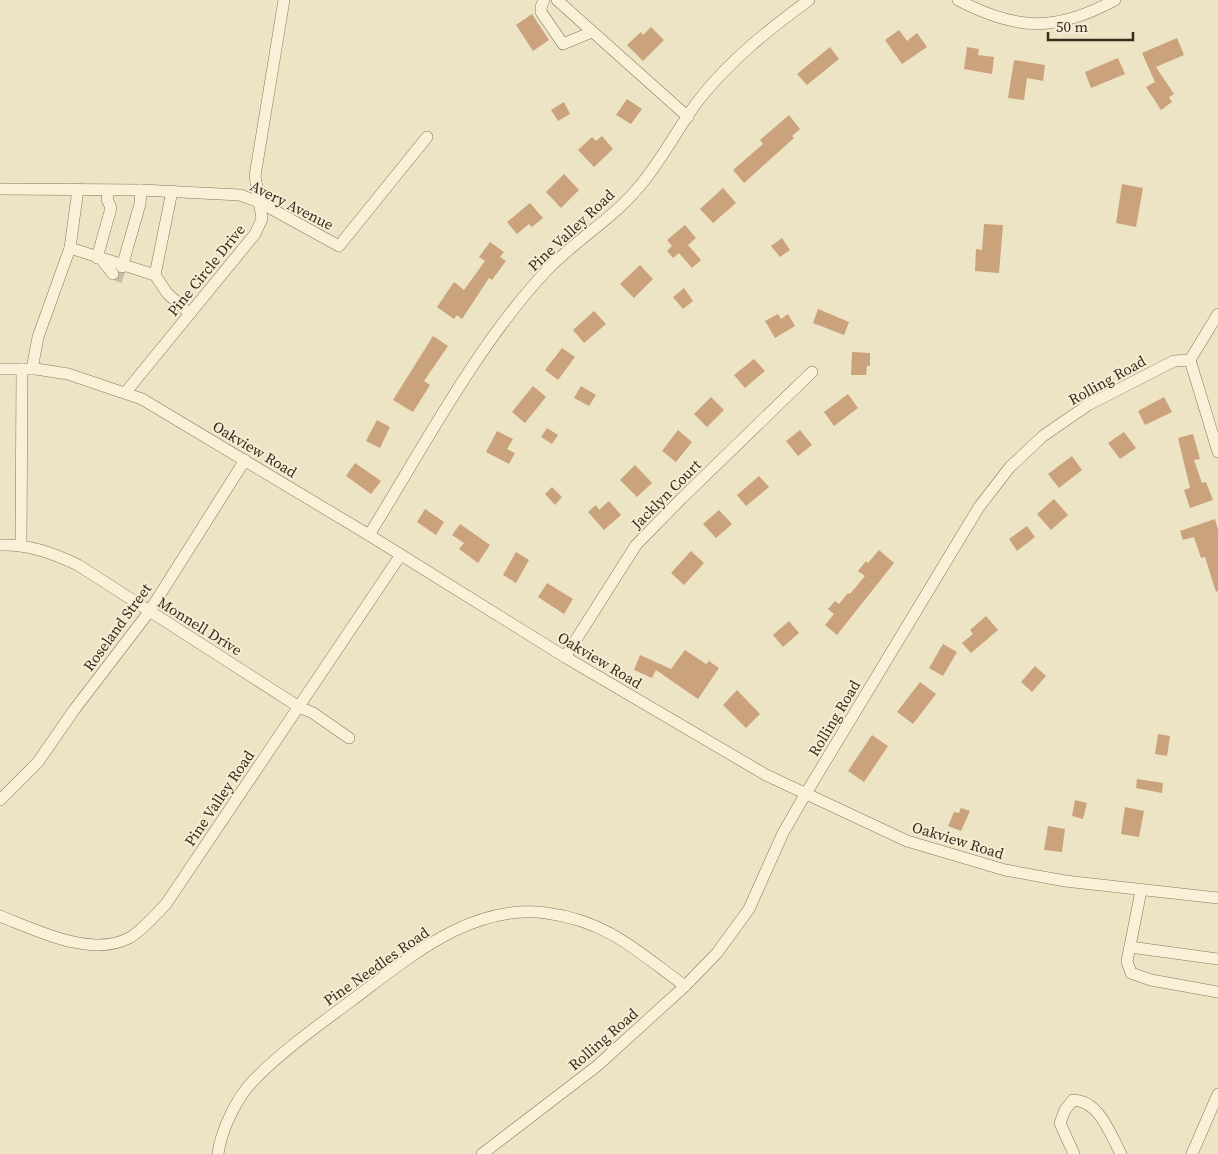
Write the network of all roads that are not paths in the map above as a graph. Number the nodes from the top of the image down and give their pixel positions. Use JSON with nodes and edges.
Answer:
{"nodes":[{"id":1,"x":284,"y":0,"type":"edge"},
{"id":2,"x":544,"y":0,"type":"edge"},
{"id":3,"x":557,"y":0,"type":"edge"},
{"id":4,"x":809,"y":0,"type":"edge"},
{"id":5,"x":958,"y":0,"type":"edge"},
{"id":6,"x":1115,"y":0,"type":"edge"},
{"id":7,"x":592,"y":32,"type":"junction"},
{"id":8,"x":688,"y":117,"type":"junction"},
{"id":9,"x":427,"y":137,"type":"dead end"},
{"id":10,"x":0,"y":189,"type":"edge"},
{"id":11,"x":78,"y":189,"type":"junction"},
{"id":12,"x":109,"y":190,"type":"junction"},
{"id":13,"x":141,"y":190,"type":"junction"},
{"id":14,"x":172,"y":191,"type":"junction"},
{"id":15,"x":259,"y":202,"type":"junction"},
{"id":16,"x":70,"y":248,"type":"junction"},
{"id":17,"x":99,"y":259,"type":"junction"},
{"id":18,"x":119,"y":273,"type":"junction"},
{"id":19,"x":155,"y":276,"type":"junction"},
{"id":20,"x":190,"y":314,"type":"junction"},
{"id":21,"x":1218,"y":314,"type":"edge"},
{"id":22,"x":1190,"y":360,"type":"junction"},
{"id":23,"x":0,"y":369,"type":"edge"},
{"id":24,"x":27,"y":369,"type":"junction"},
{"id":25,"x":812,"y":372,"type":"dead end"},
{"id":26,"x":126,"y":393,"type":"junction"},
{"id":27,"x":1218,"y":452,"type":"edge"},
{"id":28,"x":244,"y":460,"type":"junction"},
{"id":29,"x":369,"y":535,"type":"junction"},
{"id":30,"x":0,"y":544,"type":"edge"},
{"id":31,"x":21,"y":546,"type":"junction"},
{"id":32,"x":400,"y":556,"type":"junction"},
{"id":33,"x":149,"y":612,"type":"junction"},
{"id":34,"x":565,"y":657,"type":"junction"},
{"id":35,"x":299,"y":706,"type":"junction"},
{"id":36,"x":349,"y":738,"type":"dead end"},
{"id":37,"x":805,"y":795,"type":"junction"},
{"id":38,"x":0,"y":800,"type":"edge"},
{"id":39,"x":1141,"y":891,"type":"junction"},
{"id":40,"x":1218,"y":898,"type":"edge"},
{"id":41,"x":0,"y":916,"type":"edge"},
{"id":42,"x":1130,"y":946,"type":"junction"},
{"id":43,"x":1218,"y":959,"type":"edge"},
{"id":44,"x":686,"y":986,"type":"junction"},
{"id":45,"x":1218,"y":992,"type":"edge"},
{"id":46,"x":1218,"y":1094,"type":"edge"},
{"id":47,"x":218,"y":1154,"type":"edge"},
{"id":48,"x":482,"y":1154,"type":"edge"},
{"id":49,"x":1074,"y":1154,"type":"edge"},
{"id":50,"x":1121,"y":1154,"type":"edge"},
{"id":51,"x":1192,"y":1154,"type":"edge"}],
"edges":[{"from":1,"to":15,"type":"street","name":"Pine Circle Drive"},
{"from":2,"to":7,"type":"street"},
{"from":3,"to":7,"type":"street"},
{"from":4,"to":8,"type":"street","name":"Pine Valley Road"},
{"from":5,"to":6,"type":"street"},
{"from":7,"to":8,"type":"street"},
{"from":8,"to":29,"type":"street","name":"Pine Valley Road"},
{"from":9,"to":15,"type":"street","name":"Avery Avenue"},
{"from":10,"to":11,"type":"street","name":"Avery Avenue"},
{"from":11,"to":12,"type":"street","name":"Avery Avenue"},
{"from":11,"to":16,"type":"street"},
{"from":12,"to":13,"type":"street","name":"Avery Avenue"},
{"from":12,"to":17,"type":"street"},
{"from":13,"to":14,"type":"street","name":"Avery Avenue"},
{"from":13,"to":18,"type":"street"},
{"from":14,"to":15,"type":"street","name":"Avery Avenue"},
{"from":14,"to":19,"type":"street"},
{"from":15,"to":20,"type":"street","name":"Pine Circle Drive"},
{"from":16,"to":17,"type":"street"},
{"from":16,"to":24,"type":"street"},
{"from":17,"to":18,"type":"street"},
{"from":18,"to":19,"type":"street"},
{"from":19,"to":20,"type":"street"},
{"from":20,"to":26,"type":"street","name":"Pine Circle Drive"},
{"from":21,"to":22,"type":"street"},
{"from":22,"to":27,"type":"street"},
{"from":22,"to":37,"type":"street","name":"Rolling Road"},
{"from":23,"to":24,"type":"street","name":"Oakview Road"},
{"from":24,"to":26,"type":"street","name":"Oakview Road"},
{"from":24,"to":31,"type":"street"},
{"from":25,"to":34,"type":"street","name":"Jacklyn Court"},
{"from":26,"to":28,"type":"street","name":"Oakview Road"},
{"from":28,"to":29,"type":"street","name":"Oakview Road"},
{"from":28,"to":33,"type":"street","name":"Roseland Street"},
{"from":29,"to":32,"type":"street","name":"Oakview Road"},
{"from":30,"to":31,"type":"street","name":"Monnell Drive"},
{"from":31,"to":33,"type":"street","name":"Monnell Drive"},
{"from":32,"to":34,"type":"street","name":"Oakview Road"},
{"from":32,"to":35,"type":"street","name":"Pine Valley Road"},
{"from":33,"to":35,"type":"street","name":"Monnell Drive"},
{"from":33,"to":38,"type":"street","name":"Roseland Street"},
{"from":34,"to":37,"type":"street","name":"Oakview Road"},
{"from":35,"to":36,"type":"street","name":"Monnell Drive"},
{"from":35,"to":41,"type":"street","name":"Pine Valley Road"},
{"from":37,"to":39,"type":"street","name":"Oakview Road"},
{"from":37,"to":44,"type":"street","name":"Rolling Road"},
{"from":39,"to":40,"type":"street","name":"Oakview Road"},
{"from":39,"to":42,"type":"street"},
{"from":42,"to":43,"type":"street"},
{"from":42,"to":45,"type":"street"},
{"from":44,"to":47,"type":"street","name":"Pine Needles Road"},
{"from":44,"to":48,"type":"street","name":"Rolling Road"},
{"from":46,"to":51,"type":"street"},
{"from":49,"to":50,"type":"street"}]}
